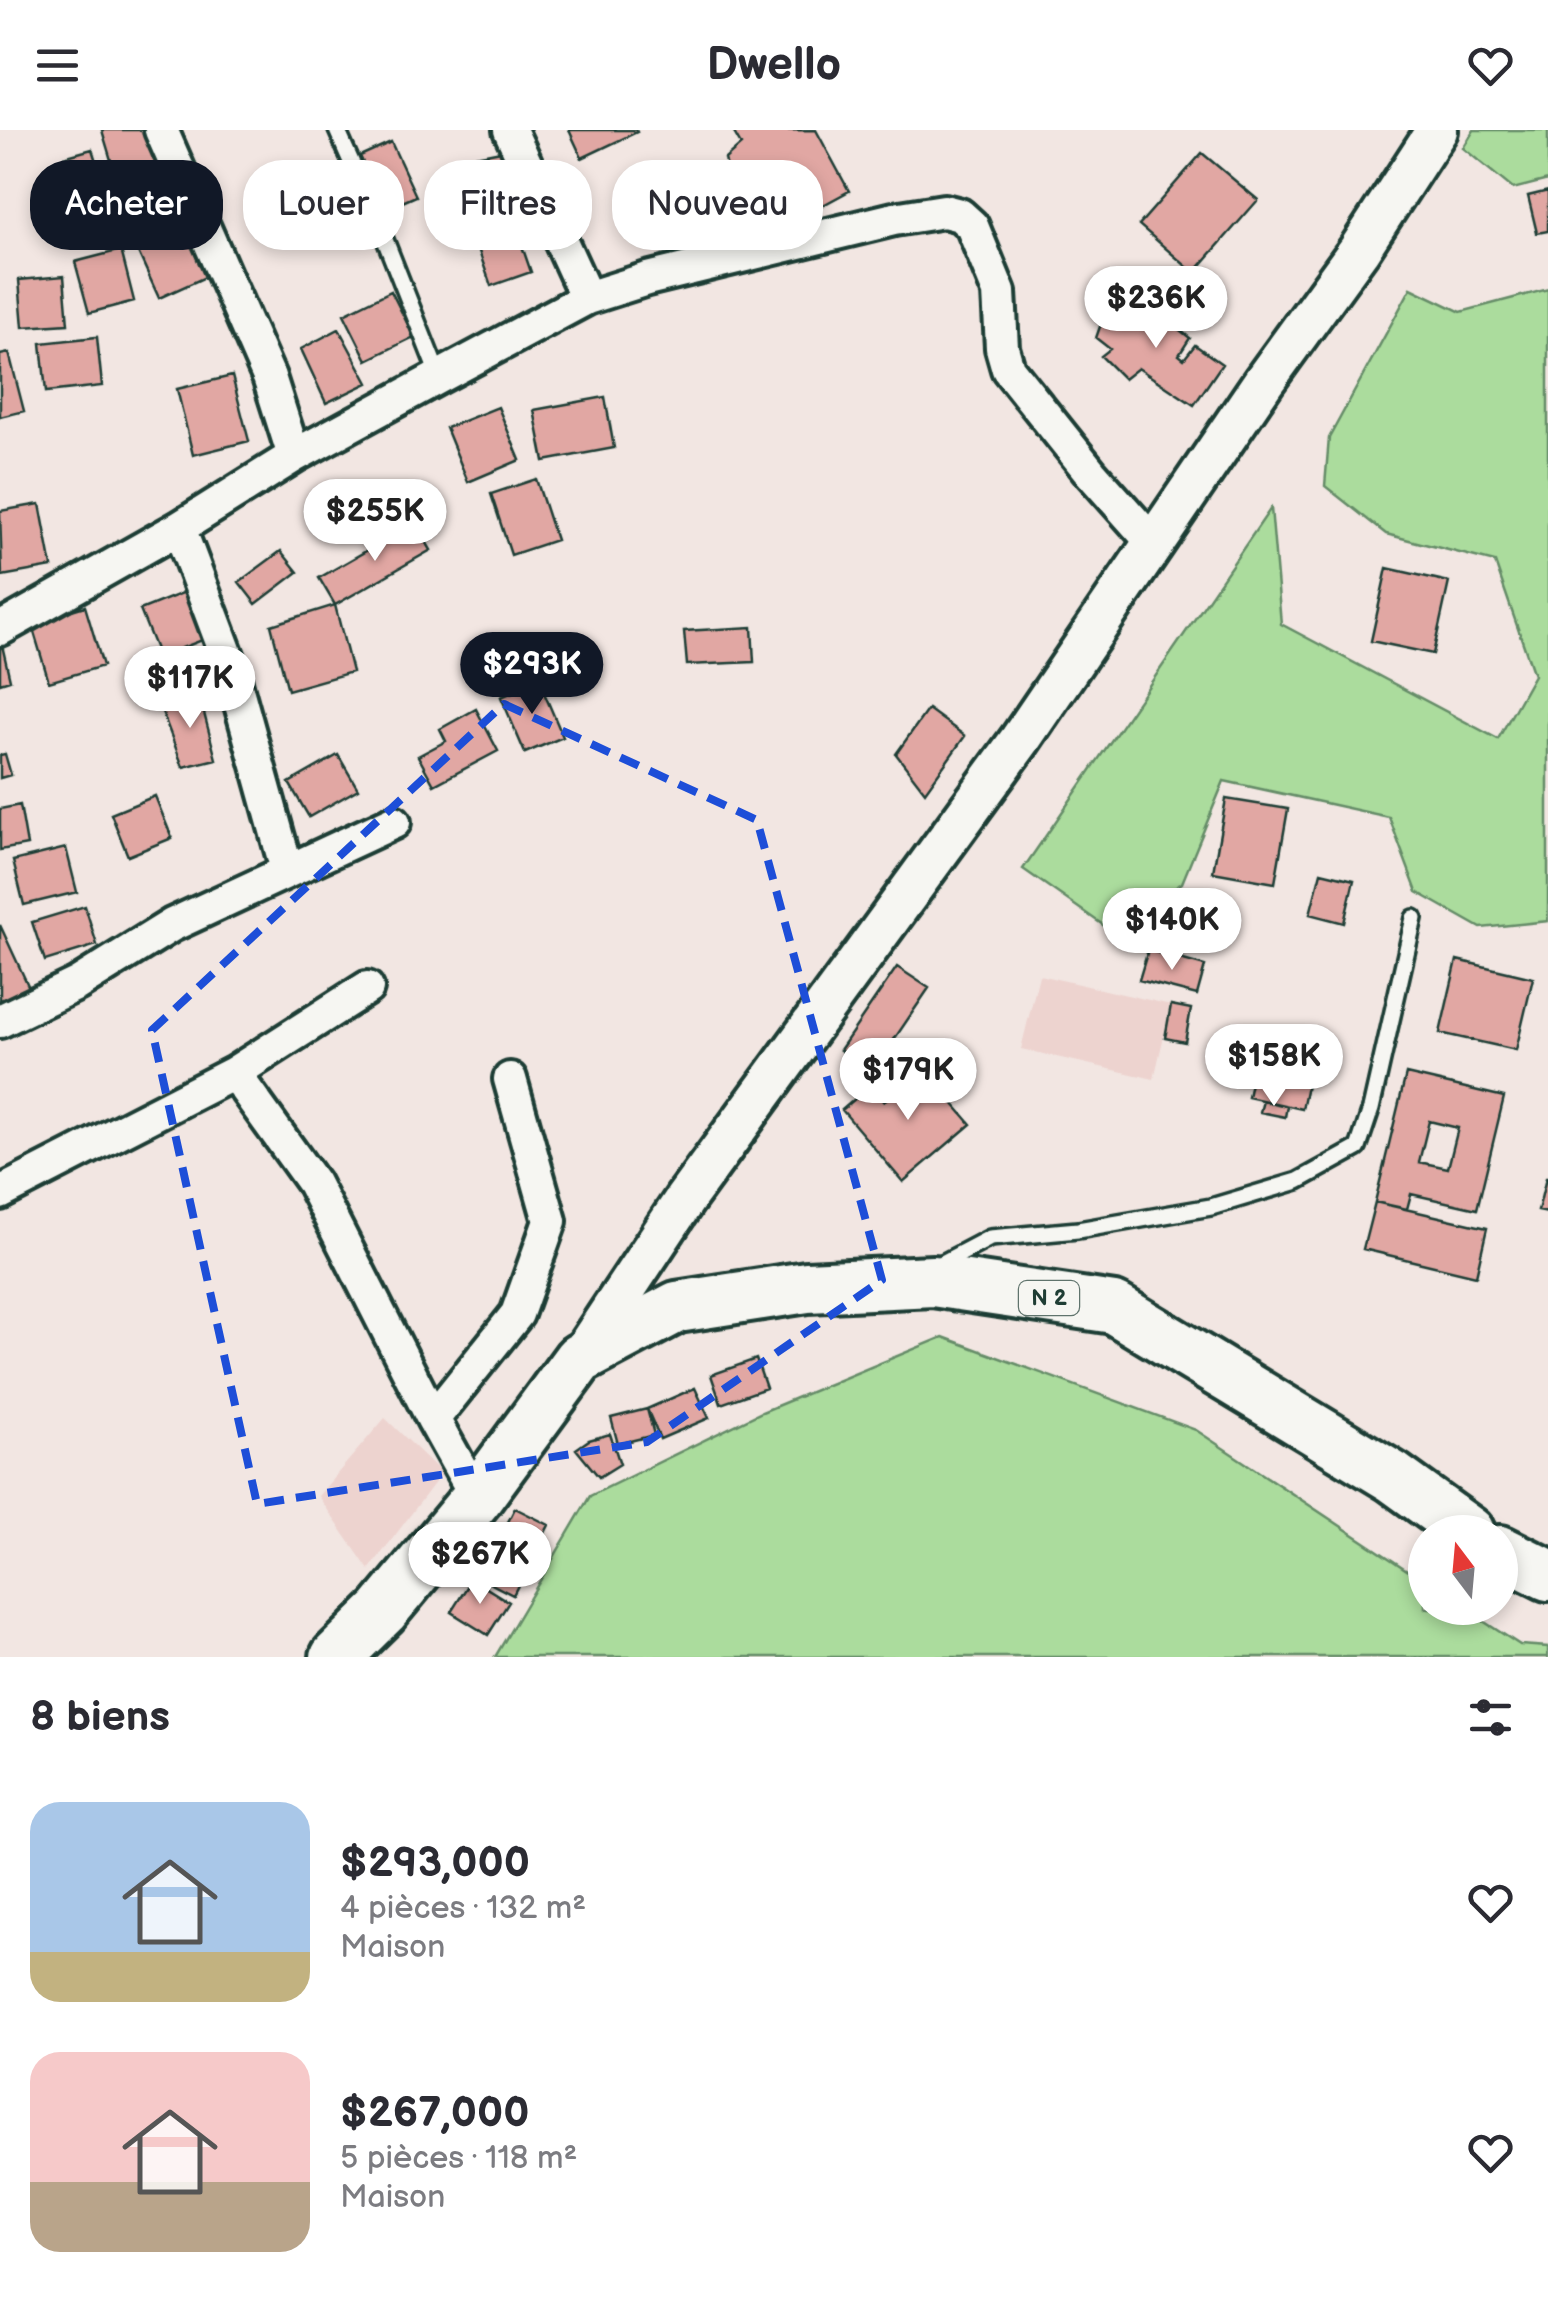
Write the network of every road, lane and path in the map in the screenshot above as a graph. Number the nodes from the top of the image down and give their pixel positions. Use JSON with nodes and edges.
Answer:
{"nodes":[{"id":1,"x":161,"y":130,"type":"edge"},
{"id":2,"x":337,"y":130,"type":"edge"},
{"id":3,"x":510,"y":130,"type":"edge"},
{"id":4,"x":1437,"y":130,"type":"edge"},
{"id":5,"x":587,"y":298,"type":"junction"},
{"id":6,"x":439,"y":377,"type":"junction"},
{"id":7,"x":294,"y":456,"type":"junction"},
{"id":8,"x":179,"y":528,"type":"junction"},
{"id":9,"x":1154,"y":544,"type":"junction"},
{"id":10,"x":0,"y":629,"type":"edge"},
{"id":11,"x":394,"y":822,"type":"dead end"},
{"id":12,"x":287,"y":870,"type":"junction"},
{"id":13,"x":1414,"y":918,"type":"dead end"},
{"id":14,"x":368,"y":988,"type":"dead end"},
{"id":15,"x":0,"y":1020,"type":"edge"},
{"id":16,"x":234,"y":1073,"type":"junction"},
{"id":17,"x":510,"y":1079,"type":"dead end"},
{"id":18,"x":0,"y":1192,"type":"edge"},
{"id":19,"x":904,"y":1282,"type":"junction"},
{"id":20,"x":579,"y":1359,"type":"junction"},
{"id":21,"x":433,"y":1419,"type":"junction"},
{"id":22,"x":478,"y":1498,"type":"junction"},
{"id":23,"x":1446,"y":1515,"type":"edge"},
{"id":24,"x":1518,"y":1560,"type":"edge"},
{"id":25,"x":1548,"y":1575,"type":"edge"},
{"id":26,"x":377,"y":1634,"type":"edge"},
{"id":27,"x":336,"y":1657,"type":"edge"}],
"edges":[{"from":1,"to":7,"type":"street"},
{"from":2,"to":6,"type":"lane"},
{"from":3,"to":5,"type":"street"},
{"from":4,"to":9,"type":"street"},
{"from":5,"to":6,"type":"street"},
{"from":5,"to":9,"type":"street"},
{"from":6,"to":7,"type":"street"},
{"from":7,"to":8,"type":"street"},
{"from":8,"to":10,"type":"street"},
{"from":8,"to":12,"type":"street"},
{"from":9,"to":20,"type":"street"},
{"from":11,"to":12,"type":"street"},
{"from":12,"to":15,"type":"street"},
{"from":13,"to":19,"type":"lane"},
{"from":14,"to":16,"type":"street"},
{"from":16,"to":18,"type":"street"},
{"from":16,"to":21,"type":"street"},
{"from":17,"to":21,"type":"street"},
{"from":19,"to":20,"type":"main road","number":"N 2"},
{"from":19,"to":23,"type":"main road","number":"N 2"},
{"from":20,"to":22,"type":"main road","number":"N 2"},
{"from":21,"to":22,"type":"street"},
{"from":22,"to":26,"type":"main road","number":"N 2"},
{"from":24,"to":25,"type":"main road"},
{"from":26,"to":27,"type":"main road","number":"N 2"}]}
